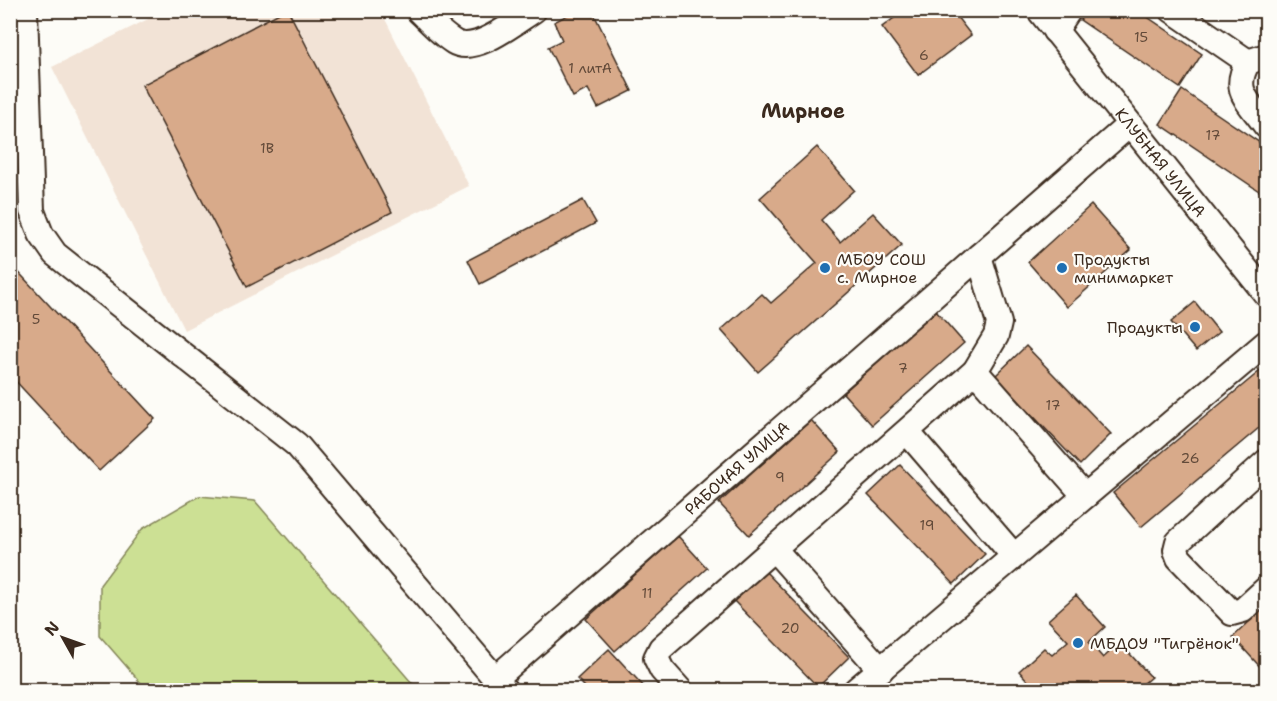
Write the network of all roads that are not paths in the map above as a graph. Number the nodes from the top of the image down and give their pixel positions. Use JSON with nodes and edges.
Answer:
{"nodes":[{"id":1,"x":25,"y":10,"type":"edge"},
{"id":2,"x":418,"y":10,"type":"edge"},
{"id":3,"x":534,"y":10,"type":"edge"},
{"id":4,"x":1039,"y":10,"type":"edge"},
{"id":5,"x":1069,"y":10,"type":"edge"},
{"id":6,"x":1172,"y":10,"type":"edge"},
{"id":7,"x":1055,"y":31,"type":"junction"},
{"id":8,"x":1257,"y":59,"type":"edge"},
{"id":9,"x":1129,"y":125,"type":"junction"},
{"id":10,"x":1266,"y":126,"type":"edge"},
{"id":11,"x":979,"y":256,"type":"junction"},
{"id":12,"x":1266,"y":294,"type":"edge"},
{"id":13,"x":1266,"y":343,"type":"edge"},
{"id":14,"x":975,"y":371,"type":"junction"},
{"id":15,"x":908,"y":433,"type":"junction"},
{"id":16,"x":1266,"y":462,"type":"edge"},
{"id":17,"x":1085,"y":496,"type":"junction"},
{"id":18,"x":776,"y":550,"type":"junction"},
{"id":19,"x":1014,"y":556,"type":"junction"},
{"id":20,"x":1266,"y":589,"type":"edge"},
{"id":21,"x":881,"y":670,"type":"junction"},
{"id":22,"x":500,"y":685,"type":"edge"},
{"id":23,"x":680,"y":690,"type":"edge"},
{"id":24,"x":856,"y":690,"type":"edge"}],
"edges":[{"from":1,"to":22,"type":"street"},
{"from":2,"to":3,"type":"street"},
{"from":4,"to":7,"type":"street","name":"КЛУБНАЯ УЛИЦА"},
{"from":5,"to":7,"type":"street"},
{"from":6,"to":8,"type":"street"},
{"from":7,"to":9,"type":"street","name":"КЛУБНАЯ УЛИЦА"},
{"from":8,"to":10,"type":"street"},
{"from":9,"to":11,"type":"street","name":"РАБОЧАЯ УЛИЦА"},
{"from":9,"to":12,"type":"street","name":"КЛУБНАЯ УЛИЦА"},
{"from":11,"to":14,"type":"street"},
{"from":11,"to":22,"type":"street","name":"РАБОЧАЯ УЛИЦА"},
{"from":13,"to":17,"type":"street"},
{"from":14,"to":15,"type":"street"},
{"from":14,"to":17,"type":"street"},
{"from":15,"to":18,"type":"street"},
{"from":15,"to":19,"type":"street"},
{"from":16,"to":20,"type":"street"},
{"from":17,"to":19,"type":"street"},
{"from":18,"to":21,"type":"street"},
{"from":18,"to":23,"type":"street"},
{"from":19,"to":21,"type":"street"},
{"from":21,"to":24,"type":"street"}]}
